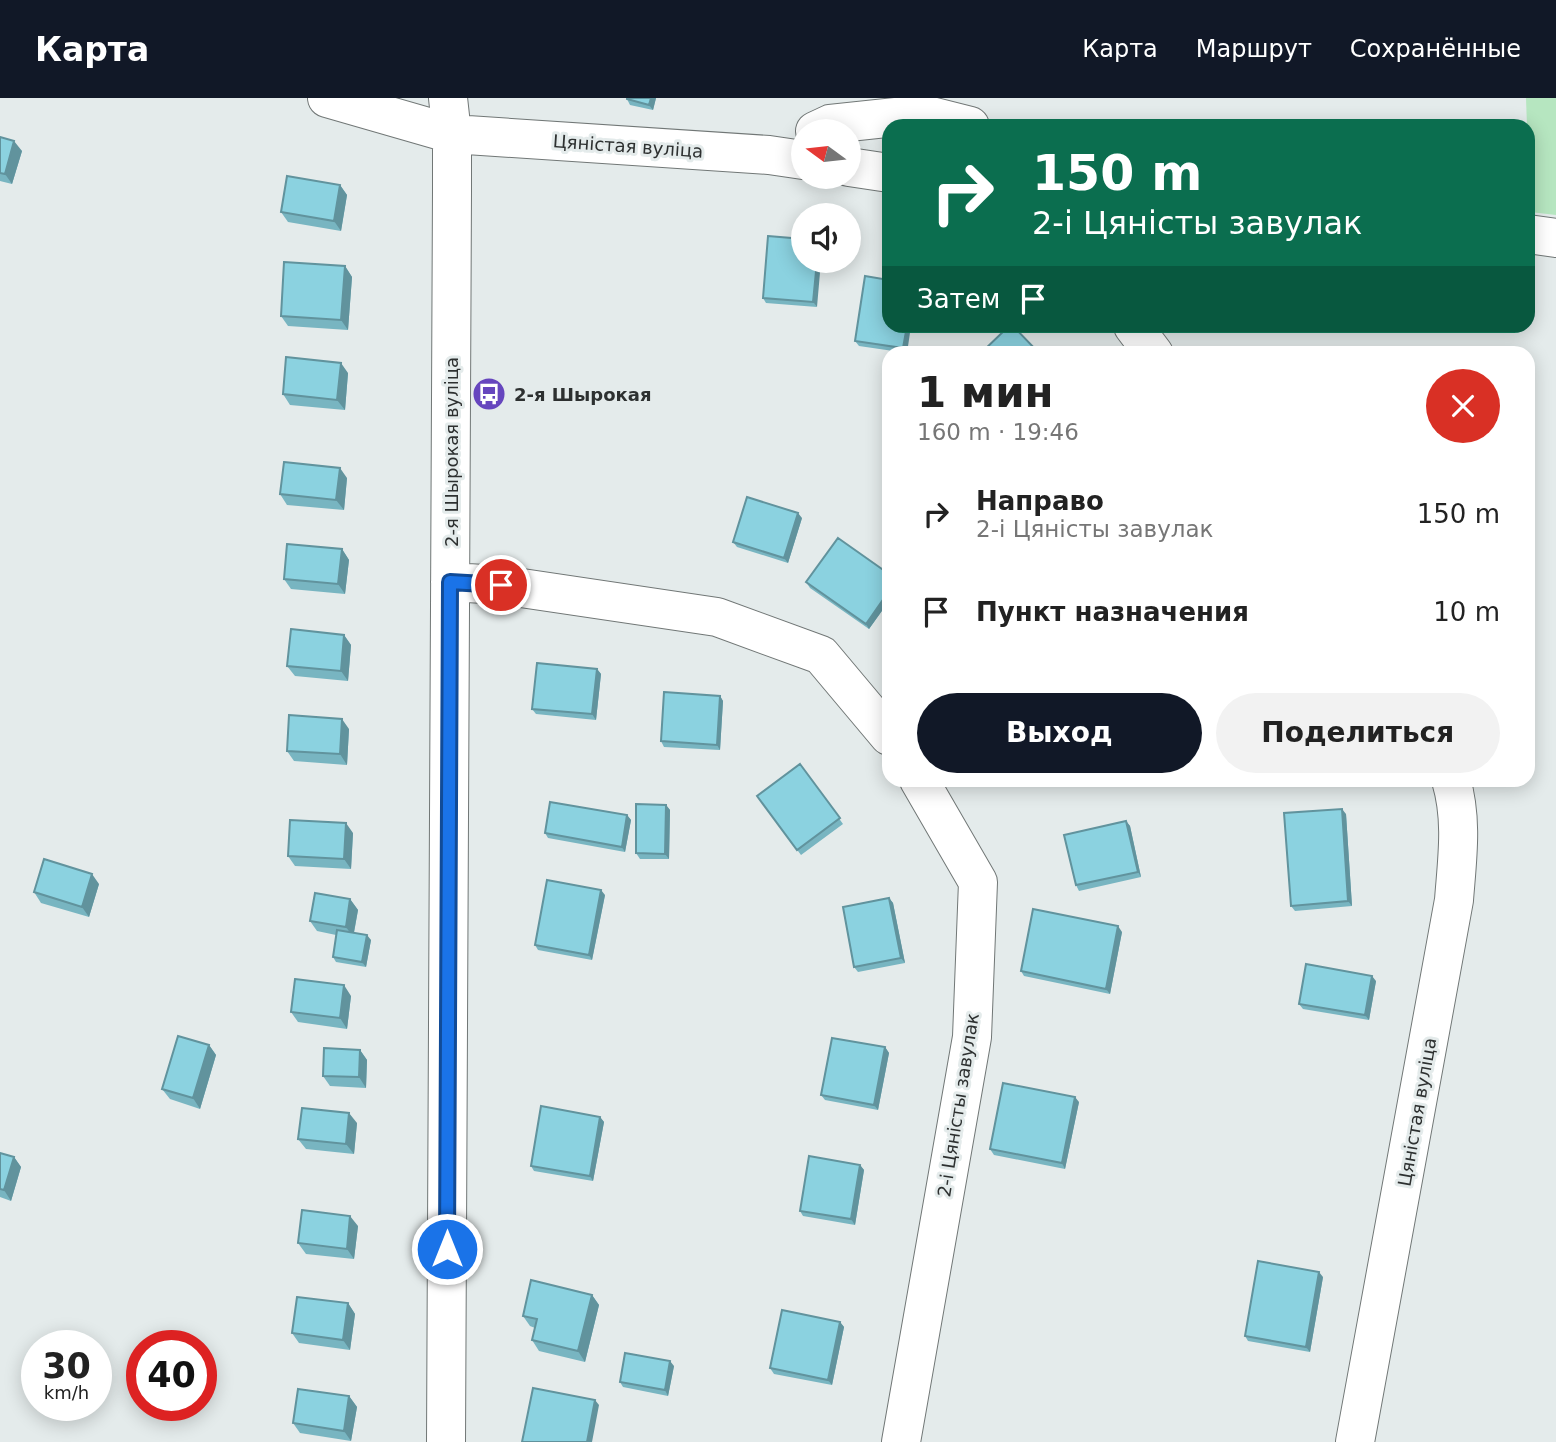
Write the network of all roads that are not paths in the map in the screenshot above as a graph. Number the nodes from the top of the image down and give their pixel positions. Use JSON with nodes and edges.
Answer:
{"nodes":[{"id":1,"x":327,"y":98,"type":"edge"},
{"id":2,"x":450,"y":116,"type":"edge"},
{"id":3,"x":943,"y":119,"type":"edge"},
{"id":4,"x":861,"y":121,"type":"edge"},
{"id":5,"x":786,"y":157,"type":"edge"},
{"id":6,"x":861,"y":169,"type":"edge"},
{"id":7,"x":882,"y":172,"type":"edge"},
{"id":8,"x":1535,"y":235,"type":"edge"},
{"id":9,"x":1556,"y":238,"type":"edge"},
{"id":10,"x":450,"y":582,"type":"junction"},
{"id":11,"x":882,"y":728,"type":"edge"},
{"id":12,"x":923,"y":787,"type":"edge"},
{"id":13,"x":1453,"y":787,"type":"edge"},
{"id":14,"x":446,"y":1442,"type":"edge"},
{"id":15,"x":901,"y":1442,"type":"edge"},
{"id":16,"x":1355,"y":1442,"type":"edge"}],
"edges":[{"from":1,"to":2,"type":"street","name":"Цяністая вуліца"},
{"from":2,"to":5,"type":"street","name":"Цяністая вуліца"},
{"from":2,"to":10,"type":"street","name":"2-я Шырокая вуліца"},
{"from":3,"to":4,"type":"street"},
{"from":6,"to":7,"type":"street"},
{"from":8,"to":9,"type":"street"},
{"from":10,"to":11,"type":"street"},
{"from":10,"to":14,"type":"street","name":"2-я Шырокая вуліца"},
{"from":12,"to":15,"type":"street","name":"2-і Цяністы завулак"},
{"from":13,"to":16,"type":"street","name":"Цяністая вуліца"}]}
